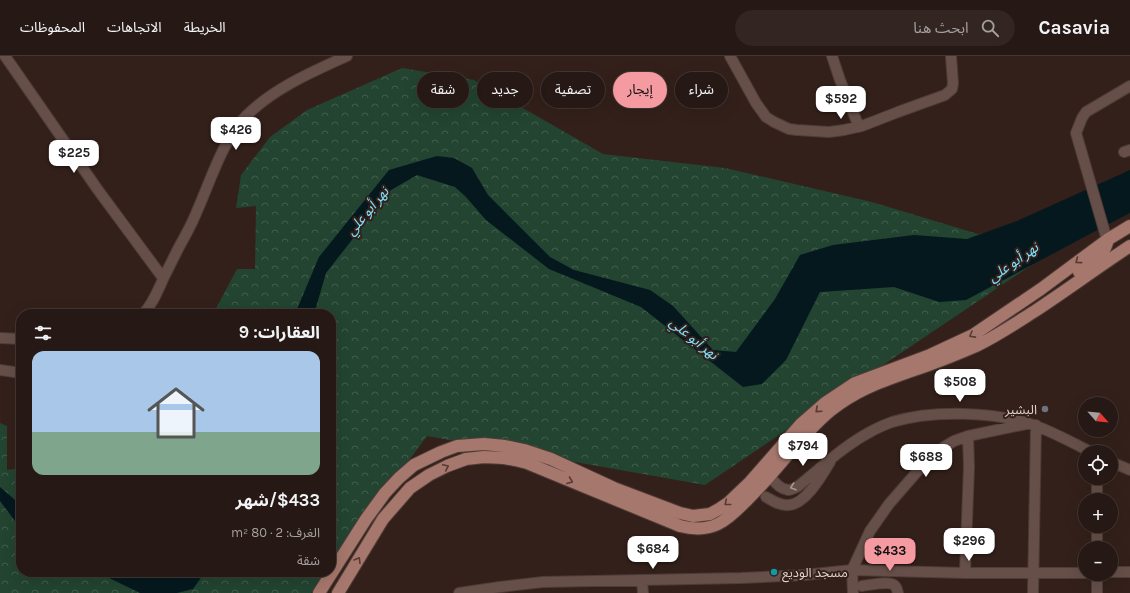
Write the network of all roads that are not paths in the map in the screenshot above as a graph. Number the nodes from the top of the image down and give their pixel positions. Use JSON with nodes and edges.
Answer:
{"nodes":[{"id":1,"x":5,"y":56,"type":"edge"},
{"id":2,"x":347,"y":56,"type":"edge"},
{"id":3,"x":730,"y":56,"type":"edge"},
{"id":4,"x":832,"y":56,"type":"edge"},
{"id":5,"x":951,"y":56,"type":"edge"},
{"id":6,"x":1130,"y":86,"type":"edge"},
{"id":7,"x":859,"y":127,"type":"junction"},
{"id":8,"x":1130,"y":226,"type":"edge"},
{"id":9,"x":1105,"y":237,"type":"junction"},
{"id":10,"x":1130,"y":246,"type":"edge"},
{"id":11,"x":164,"y":278,"type":"junction"},
{"id":12,"x":148,"y":309,"type":"edge"},
{"id":13,"x":1016,"y":324,"type":"junction"},
{"id":14,"x":0,"y":338,"type":"edge"},
{"id":15,"x":16,"y":339,"type":"edge"},
{"id":16,"x":0,"y":370,"type":"edge"},
{"id":17,"x":16,"y":372,"type":"edge"},
{"id":18,"x":1032,"y":424,"type":"junction"},
{"id":19,"x":968,"y":436,"type":"junction"},
{"id":20,"x":1078,"y":446,"type":"edge"},
{"id":21,"x":834,"y":456,"type":"junction"},
{"id":22,"x":1118,"y":465,"type":"edge"},
{"id":23,"x":1130,"y":470,"type":"edge"},
{"id":24,"x":770,"y":476,"type":"junction"},
{"id":25,"x":766,"y":497,"type":"dead end"},
{"id":26,"x":359,"y":530,"type":"junction"},
{"id":27,"x":372,"y":538,"type":"junction"},
{"id":28,"x":336,"y":566,"type":"edge"},
{"id":29,"x":852,"y":570,"type":"junction"},
{"id":30,"x":1078,"y":572,"type":"edge"},
{"id":31,"x":1118,"y":572,"type":"edge"},
{"id":32,"x":1130,"y":572,"type":"edge"},
{"id":33,"x":965,"y":573,"type":"junction"},
{"id":34,"x":1033,"y":573,"type":"junction"},
{"id":35,"x":329,"y":577,"type":"edge"},
{"id":36,"x":642,"y":581,"type":"junction"},
{"id":37,"x":1097,"y":581,"type":"edge"},
{"id":38,"x":862,"y":586,"type":"dead end"},
{"id":39,"x":319,"y":593,"type":"edge"},
{"id":40,"x":338,"y":593,"type":"edge"},
{"id":41,"x":459,"y":593,"type":"edge"},
{"id":42,"x":643,"y":593,"type":"edge"},
{"id":43,"x":853,"y":593,"type":"edge"},
{"id":44,"x":898,"y":593,"type":"edge"},
{"id":45,"x":1033,"y":593,"type":"edge"},
{"id":46,"x":1097,"y":593,"type":"edge"}],
"edges":[{"from":1,"to":11,"type":"street"},
{"from":2,"to":11,"type":"street"},
{"from":3,"to":7,"type":"street"},
{"from":4,"to":7,"type":"street"},
{"from":5,"to":7,"type":"street"},
{"from":6,"to":9,"type":"street"},
{"from":8,"to":9,"type":"main road"},
{"from":9,"to":13,"type":"main road"},
{"from":9,"to":26,"type":"main road","one_way":true},
{"from":10,"to":13,"type":"main road"},
{"from":11,"to":12,"type":"street"},
{"from":13,"to":24,"type":"main road"},
{"from":14,"to":15,"type":"street"},
{"from":16,"to":17,"type":"street"},
{"from":18,"to":19,"type":"street"},
{"from":18,"to":20,"type":"street"},
{"from":18,"to":21,"type":"street"},
{"from":18,"to":34,"type":"street"},
{"from":19,"to":29,"type":"street"},
{"from":19,"to":33,"type":"street"},
{"from":21,"to":24,"type":"street","one_way":true},
{"from":21,"to":25,"type":"street"},
{"from":22,"to":23,"type":"street"},
{"from":27,"to":24,"type":"main road","one_way":true},
{"from":26,"to":27,"type":"main road"},
{"from":26,"to":28,"type":"main road"},
{"from":40,"to":27,"type":"main road","one_way":true},
{"from":29,"to":33,"type":"street"},
{"from":29,"to":36,"type":"street"},
{"from":29,"to":43,"type":"street"},
{"from":30,"to":34,"type":"street"},
{"from":31,"to":32,"type":"street"},
{"from":33,"to":34,"type":"street"},
{"from":34,"to":45,"type":"street"},
{"from":35,"to":39,"type":"main road"},
{"from":36,"to":41,"type":"street"},
{"from":36,"to":42,"type":"street"},
{"from":37,"to":46,"type":"street"},
{"from":38,"to":44,"type":"street"}]}
